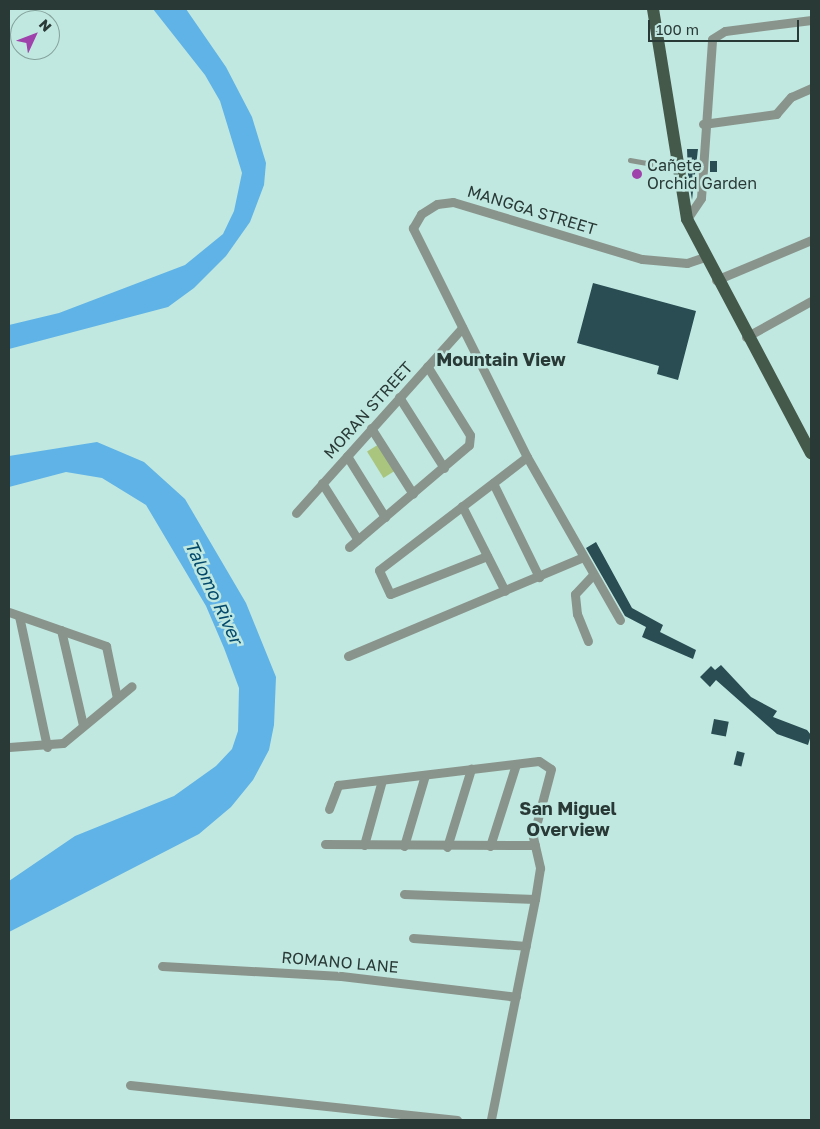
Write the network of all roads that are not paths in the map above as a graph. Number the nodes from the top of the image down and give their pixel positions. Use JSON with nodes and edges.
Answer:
{"nodes":[{"id":1,"x":653,"y":9,"type":"edge"},
{"id":2,"x":811,"y":20,"type":"edge"},
{"id":3,"x":811,"y":88,"type":"edge"},
{"id":4,"x":703,"y":124,"type":"junction"},
{"id":5,"x":630,"y":160,"type":"dead end"},
{"id":6,"x":676,"y":168,"type":"junction"},
{"id":7,"x":687,"y":219,"type":"junction"},
{"id":8,"x":811,"y":240,"type":"edge"},
{"id":9,"x":704,"y":257,"type":"junction"},
{"id":10,"x":716,"y":280,"type":"junction"},
{"id":11,"x":811,"y":300,"type":"edge"},
{"id":12,"x":462,"y":328,"type":"junction"},
{"id":13,"x":746,"y":337,"type":"junction"},
{"id":14,"x":427,"y":366,"type":"junction"},
{"id":15,"x":400,"y":397,"type":"junction"},
{"id":16,"x":371,"y":428,"type":"junction"},
{"id":17,"x":811,"y":453,"type":"edge"},
{"id":18,"x":347,"y":456,"type":"junction"},
{"id":19,"x":527,"y":457,"type":"junction"},
{"id":20,"x":444,"y":468,"type":"junction"},
{"id":21,"x":322,"y":483,"type":"junction"},
{"id":22,"x":493,"y":483,"type":"junction"},
{"id":23,"x":413,"y":494,"type":"junction"},
{"id":24,"x":462,"y":506,"type":"junction"},
{"id":25,"x":296,"y":512,"type":"dead end"},
{"id":26,"x":385,"y":517,"type":"junction"},
{"id":27,"x":358,"y":540,"type":"junction"},
{"id":28,"x":349,"y":548,"type":"dead end"},
{"id":29,"x":488,"y":556,"type":"junction"},
{"id":30,"x":581,"y":558,"type":"junction"},
{"id":31,"x":592,"y":576,"type":"junction"},
{"id":32,"x":539,"y":577,"type":"junction"},
{"id":33,"x":505,"y":591,"type":"junction"},
{"id":34,"x":9,"y":612,"type":"edge"},
{"id":35,"x":19,"y":616,"type":"junction"},
{"id":36,"x":620,"y":620,"type":"dead end"},
{"id":37,"x":62,"y":630,"type":"junction"},
{"id":38,"x":588,"y":641,"type":"dead end"},
{"id":39,"x":348,"y":656,"type":"dead end"},
{"id":40,"x":132,"y":686,"type":"dead end"},
{"id":41,"x":117,"y":698,"type":"junction"},
{"id":42,"x":83,"y":725,"type":"junction"},
{"id":43,"x":9,"y":747,"type":"edge"},
{"id":44,"x":47,"y":747,"type":"junction"},
{"id":45,"x":516,"y":764,"type":"junction"},
{"id":46,"x":471,"y":769,"type":"junction"},
{"id":47,"x":425,"y":775,"type":"junction"},
{"id":48,"x":382,"y":780,"type":"junction"},
{"id":49,"x":329,"y":809,"type":"dead end"},
{"id":50,"x":325,"y":844,"type":"dead end"},
{"id":51,"x":364,"y":845,"type":"junction"},
{"id":52,"x":535,"y":845,"type":"junction"},
{"id":53,"x":404,"y":846,"type":"junction"},
{"id":54,"x":490,"y":846,"type":"junction"},
{"id":55,"x":447,"y":847,"type":"junction"},
{"id":56,"x":404,"y":894,"type":"dead end"},
{"id":57,"x":535,"y":899,"type":"junction"},
{"id":58,"x":413,"y":938,"type":"dead end"},
{"id":59,"x":526,"y":946,"type":"junction"},
{"id":60,"x":162,"y":966,"type":"dead end"},
{"id":61,"x":516,"y":998,"type":"junction"},
{"id":62,"x":130,"y":1085,"type":"dead end"},
{"id":63,"x":457,"y":1120,"type":"edge"},
{"id":64,"x":491,"y":1120,"type":"edge"}],
"edges":[{"from":1,"to":6,"type":"main road"},
{"from":2,"to":4,"type":"street"},
{"from":3,"to":4,"type":"street"},
{"from":4,"to":7,"type":"street"},
{"from":5,"to":6,"type":"lane"},
{"from":6,"to":7,"type":"main road"},
{"from":7,"to":9,"type":"main road"},
{"from":8,"to":10,"type":"street"},
{"from":9,"to":10,"type":"main road"},
{"from":9,"to":12,"type":"street","name":"MANGGA STREET"},
{"from":10,"to":13,"type":"main road"},
{"from":11,"to":13,"type":"street"},
{"from":12,"to":14,"type":"street","name":"MORAN STREET"},
{"from":12,"to":19,"type":"street","name":"MANGGA STREET"},
{"from":13,"to":17,"type":"main road"},
{"from":14,"to":15,"type":"street","name":"MORAN STREET"},
{"from":14,"to":20,"type":"street"},
{"from":15,"to":16,"type":"street","name":"MORAN STREET"},
{"from":15,"to":20,"type":"street"},
{"from":16,"to":18,"type":"street","name":"MORAN STREET"},
{"from":16,"to":23,"type":"street"},
{"from":18,"to":21,"type":"street","name":"MORAN STREET"},
{"from":18,"to":26,"type":"street"},
{"from":19,"to":22,"type":"street"},
{"from":19,"to":30,"type":"street","name":"MANGGA STREET"},
{"from":20,"to":23,"type":"street"},
{"from":21,"to":25,"type":"street","name":"MORAN STREET"},
{"from":21,"to":27,"type":"street"},
{"from":22,"to":24,"type":"street"},
{"from":22,"to":32,"type":"street"},
{"from":23,"to":26,"type":"street"},
{"from":24,"to":29,"type":"street"},
{"from":24,"to":29,"type":"street"},
{"from":26,"to":27,"type":"street"},
{"from":27,"to":28,"type":"street"},
{"from":29,"to":33,"type":"street"},
{"from":30,"to":31,"type":"street","name":"MANGGA STREET"},
{"from":30,"to":32,"type":"street"},
{"from":31,"to":36,"type":"street","name":"MANGGA STREET"},
{"from":31,"to":38,"type":"street"},
{"from":32,"to":33,"type":"street"},
{"from":33,"to":39,"type":"street"},
{"from":34,"to":35,"type":"street"},
{"from":35,"to":37,"type":"street"},
{"from":35,"to":44,"type":"street"},
{"from":37,"to":41,"type":"street"},
{"from":37,"to":42,"type":"street"},
{"from":40,"to":41,"type":"street"},
{"from":41,"to":42,"type":"street"},
{"from":42,"to":44,"type":"street"},
{"from":43,"to":44,"type":"street"},
{"from":45,"to":46,"type":"street"},
{"from":45,"to":52,"type":"street"},
{"from":45,"to":54,"type":"street"},
{"from":46,"to":47,"type":"street"},
{"from":46,"to":55,"type":"street"},
{"from":47,"to":48,"type":"street"},
{"from":47,"to":53,"type":"street"},
{"from":48,"to":49,"type":"street"},
{"from":48,"to":51,"type":"street"},
{"from":50,"to":51,"type":"street"},
{"from":51,"to":53,"type":"street"},
{"from":52,"to":54,"type":"street"},
{"from":52,"to":57,"type":"street"},
{"from":53,"to":55,"type":"street"},
{"from":54,"to":55,"type":"street"},
{"from":56,"to":57,"type":"street"},
{"from":57,"to":59,"type":"street"},
{"from":58,"to":59,"type":"street"},
{"from":59,"to":61,"type":"street"},
{"from":60,"to":61,"type":"street","name":"ROMANO LANE"},
{"from":61,"to":64,"type":"street"},
{"from":62,"to":63,"type":"street"}]}
